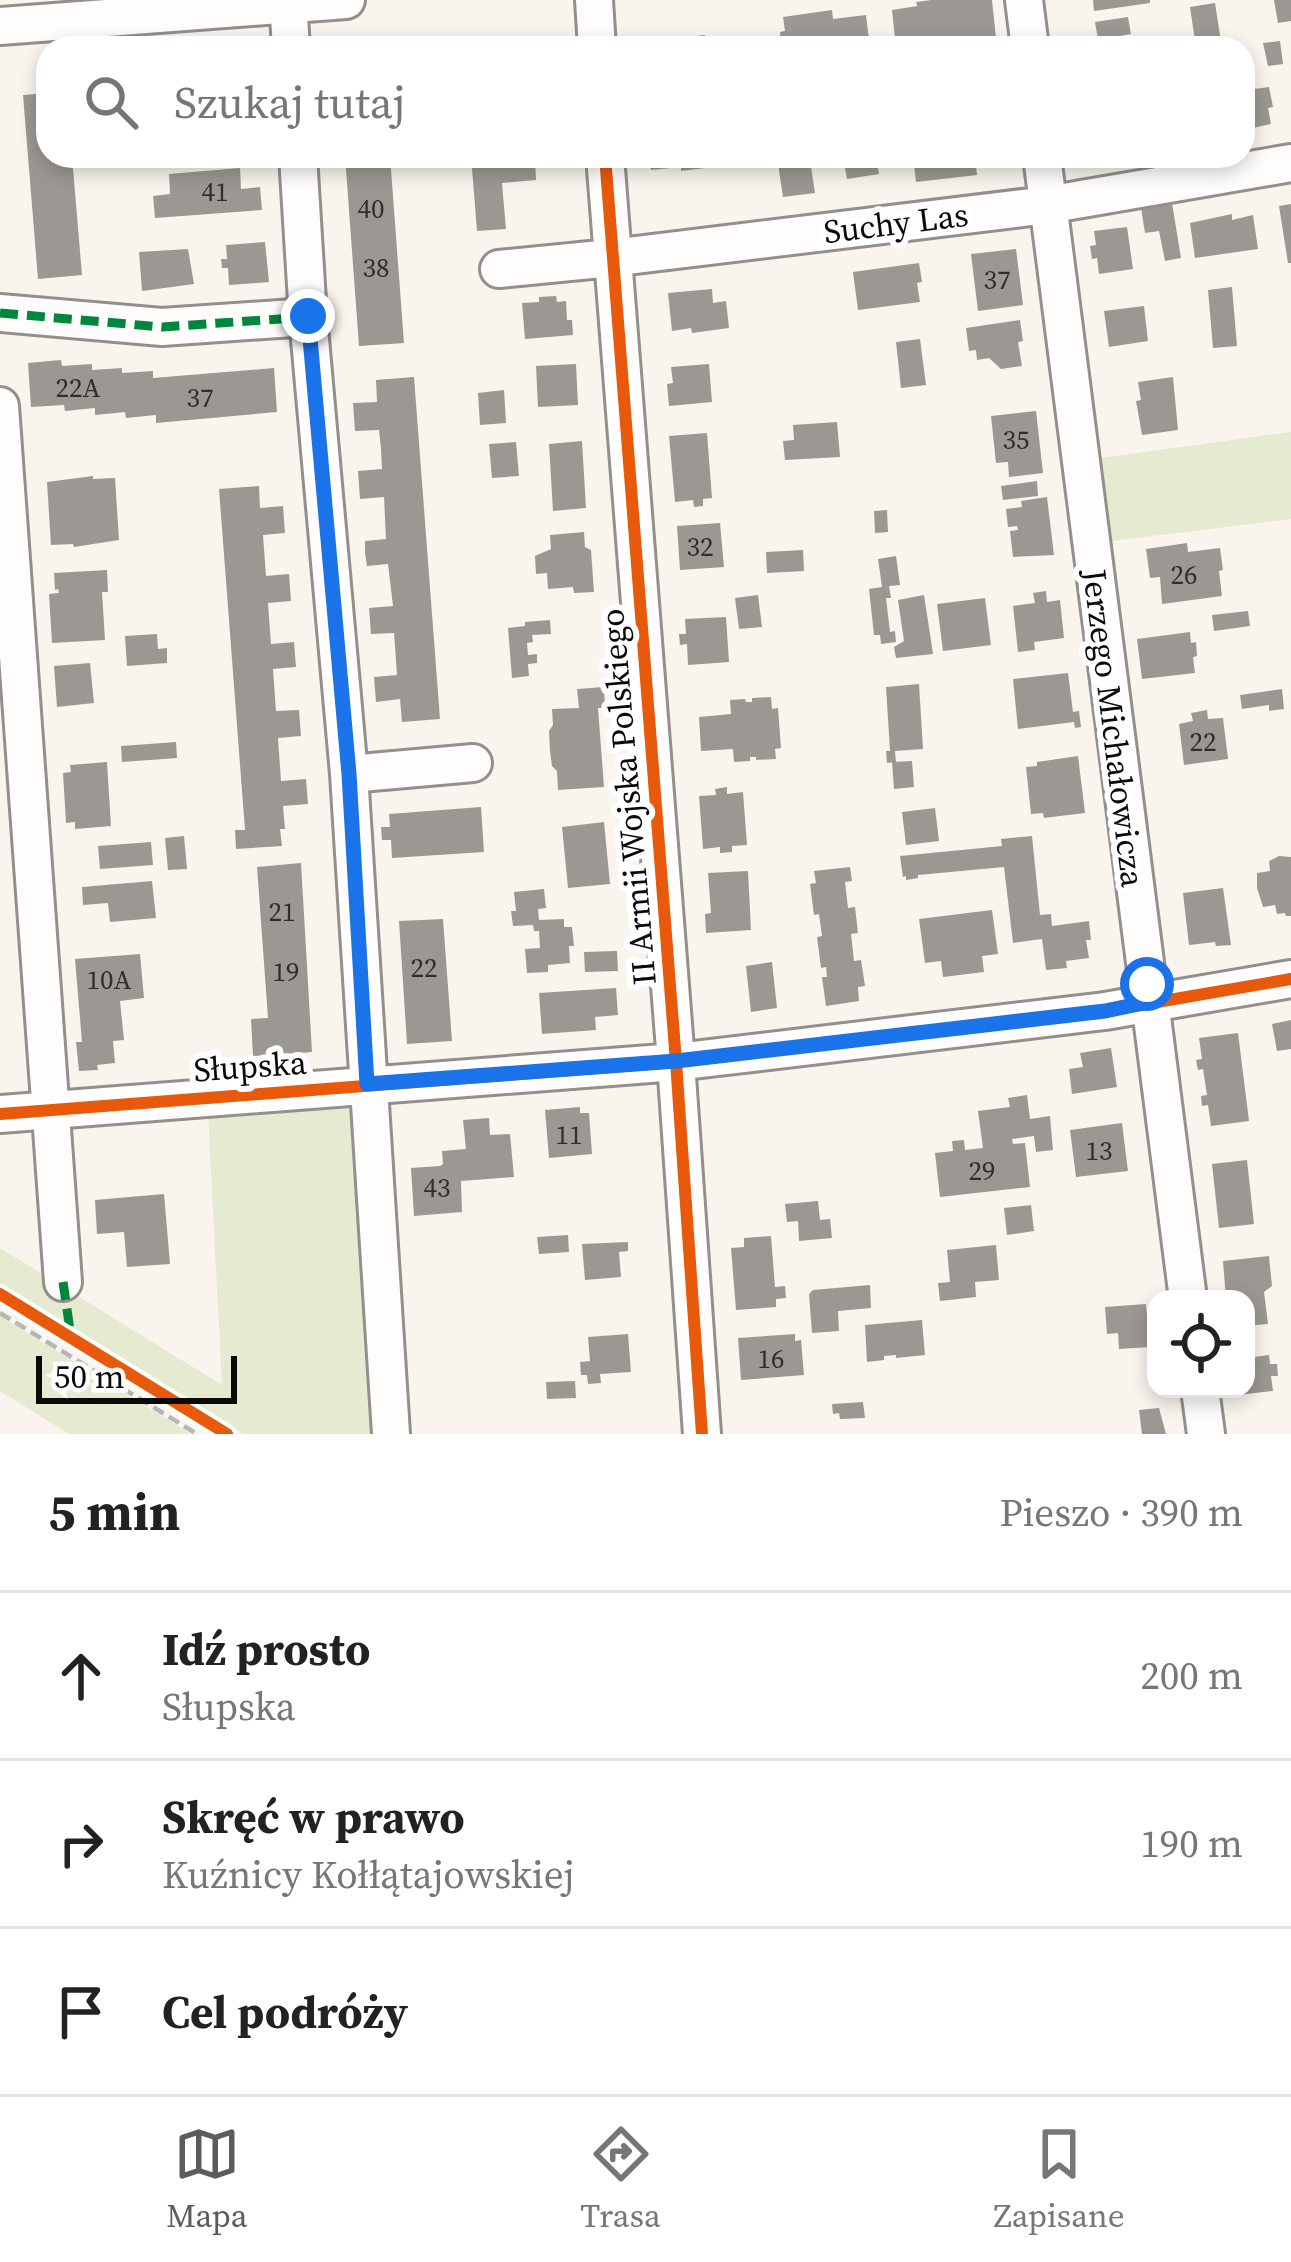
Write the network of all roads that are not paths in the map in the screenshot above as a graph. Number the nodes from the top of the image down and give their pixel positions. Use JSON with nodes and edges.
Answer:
{"nodes":[{"id":1,"x":346,"y":0,"type":"edge"},
{"id":2,"x":594,"y":0,"type":"edge"},
{"id":3,"x":1024,"y":0,"type":"edge"},
{"id":4,"x":288,"y":2,"type":"edge"},
{"id":5,"x":0,"y":26,"type":"edge"},
{"id":6,"x":290,"y":36,"type":"edge"},
{"id":7,"x":596,"y":36,"type":"edge"},
{"id":8,"x":1028,"y":36,"type":"edge"},
{"id":9,"x":1291,"y":163,"type":"edge"},
{"id":10,"x":299,"y":168,"type":"edge"},
{"id":11,"x":605,"y":168,"type":"edge"},
{"id":12,"x":1043,"y":168,"type":"edge"},
{"id":13,"x":1047,"y":205,"type":"junction"},
{"id":14,"x":611,"y":258,"type":"junction"},
{"id":15,"x":499,"y":268,"type":"dead end"},
{"id":16,"x":0,"y":313,"type":"edge"},
{"id":17,"x":308,"y":316,"type":"junction"},
{"id":18,"x":0,"y":406,"type":"edge"},
{"id":19,"x":473,"y":763,"type":"dead end"},
{"id":20,"x":349,"y":774,"type":"junction"},
{"id":21,"x":1291,"y":979,"type":"edge"},
{"id":22,"x":1148,"y":1002,"type":"junction"},
{"id":23,"x":676,"y":1061,"type":"junction"},
{"id":24,"x":367,"y":1084,"type":"junction"},
{"id":25,"x":50,"y":1108,"type":"junction"},
{"id":26,"x":0,"y":1114,"type":"edge"},
{"id":27,"x":63,"y":1282,"type":"dead end"},
{"id":28,"x":1187,"y":1290,"type":"edge"},
{"id":29,"x":1201,"y":1398,"type":"edge"},
{"id":30,"x":391,"y":1434,"type":"edge"},
{"id":31,"x":702,"y":1434,"type":"edge"},
{"id":32,"x":1207,"y":1434,"type":"edge"}],
"edges":[{"from":1,"to":4,"type":"street"},
{"from":2,"to":7,"type":"street"},
{"from":3,"to":8,"type":"street"},
{"from":4,"to":5,"type":"street"},
{"from":4,"to":6,"type":"street"},
{"from":9,"to":13,"type":"street","name":"Suchy Las"},
{"from":10,"to":17,"type":"street"},
{"from":11,"to":14,"type":"street","name":"II Armii Wojska Polskiego"},
{"from":12,"to":13,"type":"street","name":"Jerzego Michałowicza"},
{"from":13,"to":14,"type":"street","name":"Suchy Las"},
{"from":13,"to":22,"type":"street","name":"Jerzego Michałowicza"},
{"from":14,"to":15,"type":"street","name":"Suchy Las"},
{"from":14,"to":23,"type":"street","name":"II Armii Wojska Polskiego"},
{"from":16,"to":17,"type":"street"},
{"from":17,"to":20,"type":"street"},
{"from":18,"to":25,"type":"street"},
{"from":19,"to":20,"type":"street"},
{"from":20,"to":24,"type":"street"},
{"from":21,"to":22,"type":"street","name":"Słupska"},
{"from":22,"to":23,"type":"street","name":"Słupska"},
{"from":22,"to":28,"type":"street","name":"Jerzego Michałowicza"},
{"from":23,"to":24,"type":"street","name":"Słupska"},
{"from":23,"to":31,"type":"street","name":"II Armii Wojska Polskiego"},
{"from":24,"to":25,"type":"street","name":"Słupska"},
{"from":24,"to":30,"type":"street"},
{"from":25,"to":26,"type":"street","name":"Słupska"},
{"from":25,"to":27,"type":"street"},
{"from":29,"to":32,"type":"street"}]}
